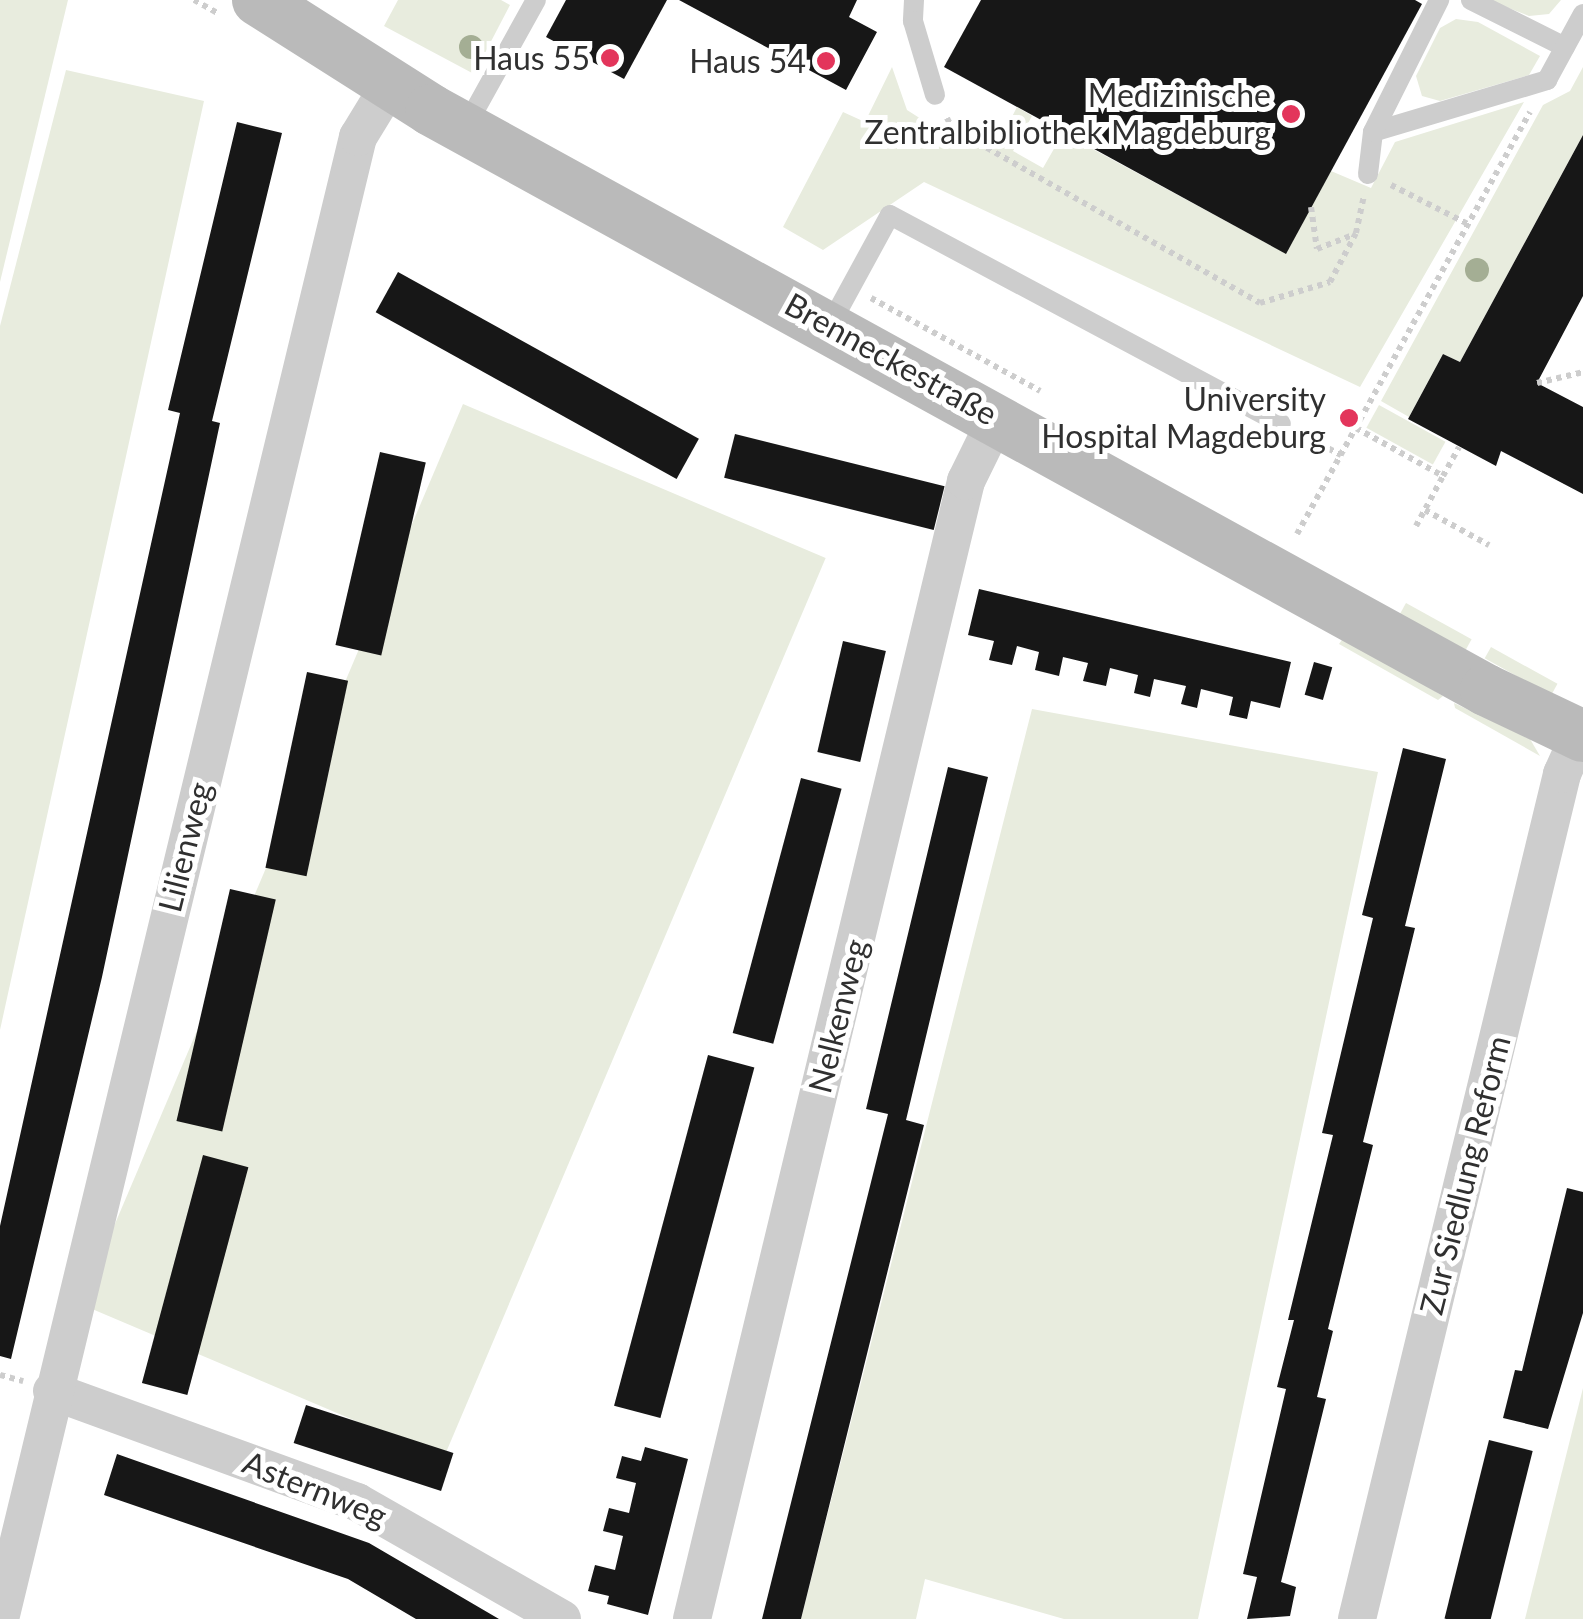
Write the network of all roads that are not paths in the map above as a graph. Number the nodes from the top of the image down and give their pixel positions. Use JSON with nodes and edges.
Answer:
{"nodes":[{"id":1,"x":258,"y":0,"type":"edge"},
{"id":2,"x":536,"y":0,"type":"edge"},
{"id":3,"x":914,"y":0,"type":"edge"},
{"id":4,"x":1439,"y":0,"type":"edge"},
{"id":5,"x":1471,"y":0,"type":"edge"},
{"id":6,"x":1583,"y":14,"type":"edge"},
{"id":7,"x":1565,"y":47,"type":"junction"},
{"id":8,"x":390,"y":83,"type":"junction"},
{"id":9,"x":935,"y":94,"type":"road end"},
{"id":10,"x":465,"y":128,"type":"junction"},
{"id":11,"x":1373,"y":132,"type":"junction"},
{"id":12,"x":1368,"y":174,"type":"road end"},
{"id":13,"x":830,"y":325,"type":"junction"},
{"id":14,"x":997,"y":418,"type":"junction"},
{"id":15,"x":1281,"y":424,"type":"road end"},
{"id":16,"x":1582,"y":735,"type":"edge"},
{"id":17,"x":52,"y":1391,"type":"junction"},
{"id":18,"x":0,"y":1619,"type":"edge"},
{"id":19,"x":562,"y":1619,"type":"edge"},
{"id":20,"x":692,"y":1619,"type":"edge"},
{"id":21,"x":1357,"y":1619,"type":"edge"}],
"edges":[{"from":1,"to":8,"type":"street","name":"Brenneckestraße"},
{"from":2,"to":10,"type":"lane"},
{"from":3,"to":9,"type":"lane"},
{"from":4,"to":11,"type":"lane"},
{"from":5,"to":7,"type":"lane"},
{"from":6,"to":7,"type":"lane"},
{"from":7,"to":11,"type":"lane"},
{"from":8,"to":10,"type":"street","name":"Brenneckestraße"},
{"from":8,"to":17,"type":"street","name":"Lilienweg"},
{"from":10,"to":13,"type":"street","name":"Brenneckestraße"},
{"from":11,"to":12,"type":"lane"},
{"from":13,"to":14,"type":"street","name":"Brenneckestraße"},
{"from":13,"to":15,"type":"lane"},
{"from":14,"to":16,"type":"street","name":"Brenneckestraße"},
{"from":14,"to":20,"type":"street","name":"Nelkenweg"},
{"from":16,"to":21,"type":"street","name":"Zur Siedlung Reform"},
{"from":17,"to":18,"type":"street","name":"Lilienweg"},
{"from":17,"to":19,"type":"street","name":"Asternweg"}]}
